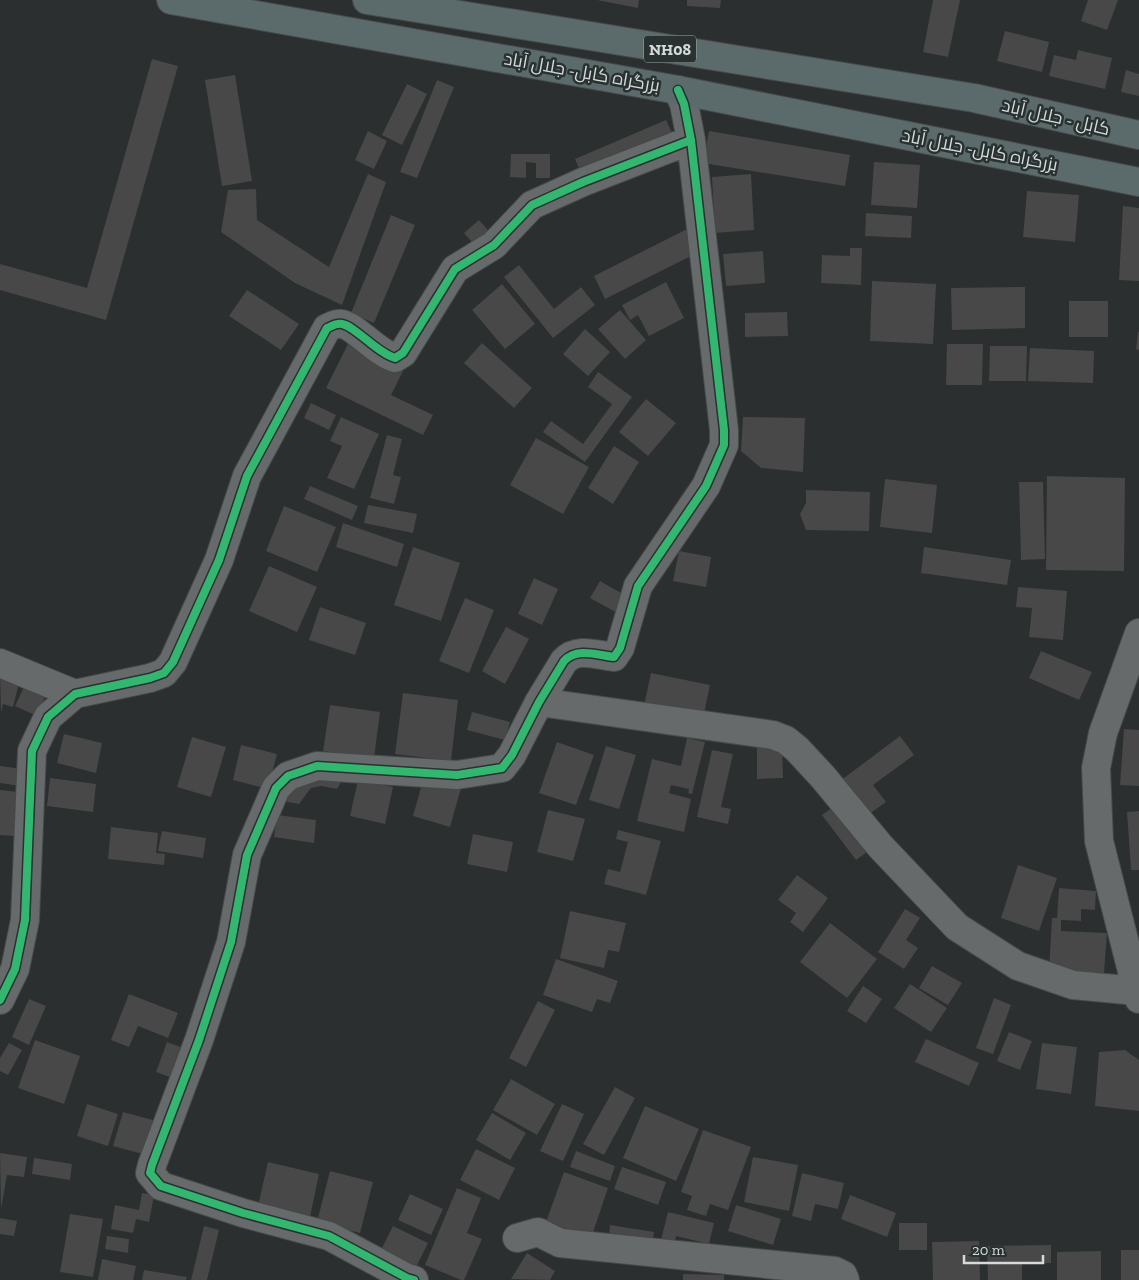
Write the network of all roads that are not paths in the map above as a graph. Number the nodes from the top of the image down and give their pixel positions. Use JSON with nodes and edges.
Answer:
{"nodes":[{"id":1,"x":171,"y":0,"type":"edge"},
{"id":2,"x":367,"y":0,"type":"edge"},
{"id":3,"x":678,"y":90,"type":"junction"},
{"id":4,"x":974,"y":98,"type":"joint"},
{"id":5,"x":1139,"y":135,"type":"edge"},
{"id":6,"x":691,"y":140,"type":"junction"},
{"id":7,"x":1139,"y":182,"type":"edge"},
{"id":8,"x":1139,"y":632,"type":"edge"},
{"id":9,"x":0,"y":663,"type":"edge"},
{"id":10,"x":75,"y":694,"type":"junction"},
{"id":11,"x":539,"y":702,"type":"junction"},
{"id":12,"x":1138,"y":995,"type":"edge"},
{"id":13,"x":0,"y":1000,"type":"edge"},
{"id":14,"x":517,"y":1238,"type":"dead end"},
{"id":15,"x":414,"y":1280,"type":"edge"},
{"id":16,"x":845,"y":1280,"type":"edge"}],
"edges":[{"from":1,"to":3,"type":"highway","name":"بزرگراه کابل- جلال آباد","number":"NH08"},
{"from":2,"to":4,"type":"highway","name":"بزرگراه کابل- جلال آباد","number":"NH08"},
{"from":3,"to":6,"type":"street"},
{"from":3,"to":7,"type":"highway","name":"بزرگراه کابل- جلال آباد","number":"NH08"},
{"from":4,"to":5,"type":"highway","name":"کابل - جلال آباد","number":"NH08"},
{"from":6,"to":10,"type":"street"},
{"from":6,"to":11,"type":"street"},
{"from":8,"to":12,"type":"street"},
{"from":9,"to":10,"type":"street"},
{"from":10,"to":13,"type":"street"},
{"from":11,"to":12,"type":"street"},
{"from":11,"to":15,"type":"street"},
{"from":14,"to":16,"type":"street"}]}
